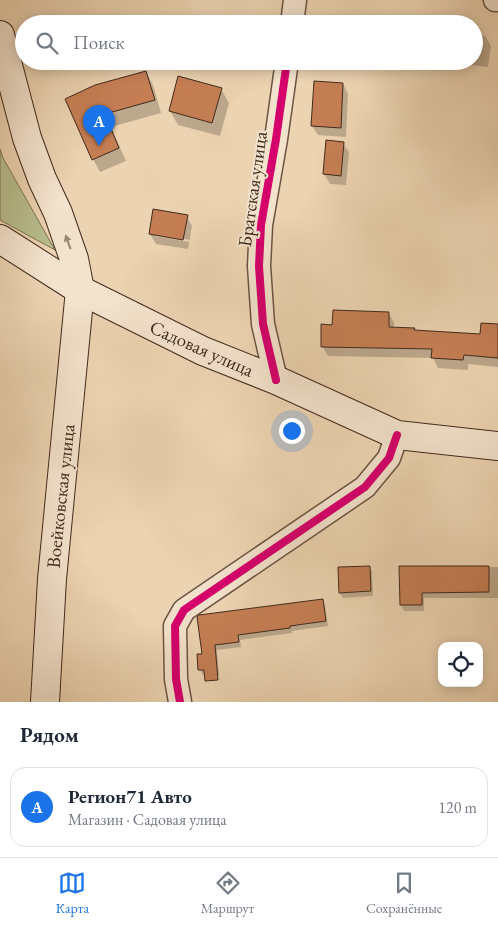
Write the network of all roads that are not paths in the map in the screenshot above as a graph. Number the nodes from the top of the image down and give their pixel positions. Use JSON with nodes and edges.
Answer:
{"nodes":[{"id":1,"x":295,"y":0,"type":"edge"},
{"id":2,"x":293,"y":15,"type":"edge"},
{"id":3,"x":0,"y":35,"type":"edge"},
{"id":4,"x":286,"y":70,"type":"edge"},
{"id":5,"x":0,"y":240,"type":"edge"},
{"id":6,"x":80,"y":290,"type":"junction"},
{"id":7,"x":276,"y":380,"type":"junction"},
{"id":8,"x":397,"y":435,"type":"junction"},
{"id":9,"x":498,"y":446,"type":"edge"},
{"id":10,"x":45,"y":702,"type":"edge"},
{"id":11,"x":180,"y":702,"type":"edge"}],
"edges":[{"from":1,"to":2,"type":"street"},
{"from":6,"to":3,"type":"main road","one_way":true},
{"from":4,"to":7,"type":"street","name":"Братская улица"},
{"from":5,"to":6,"type":"main road","name":"Садовая улица"},
{"from":6,"to":7,"type":"main road","name":"Садовая улица"},
{"from":6,"to":10,"type":"main road","name":"Воейковская улица"},
{"from":7,"to":8,"type":"main road","name":"Садовая улица"},
{"from":8,"to":9,"type":"main road","name":"Садовая улица"},
{"from":8,"to":11,"type":"street"}]}
